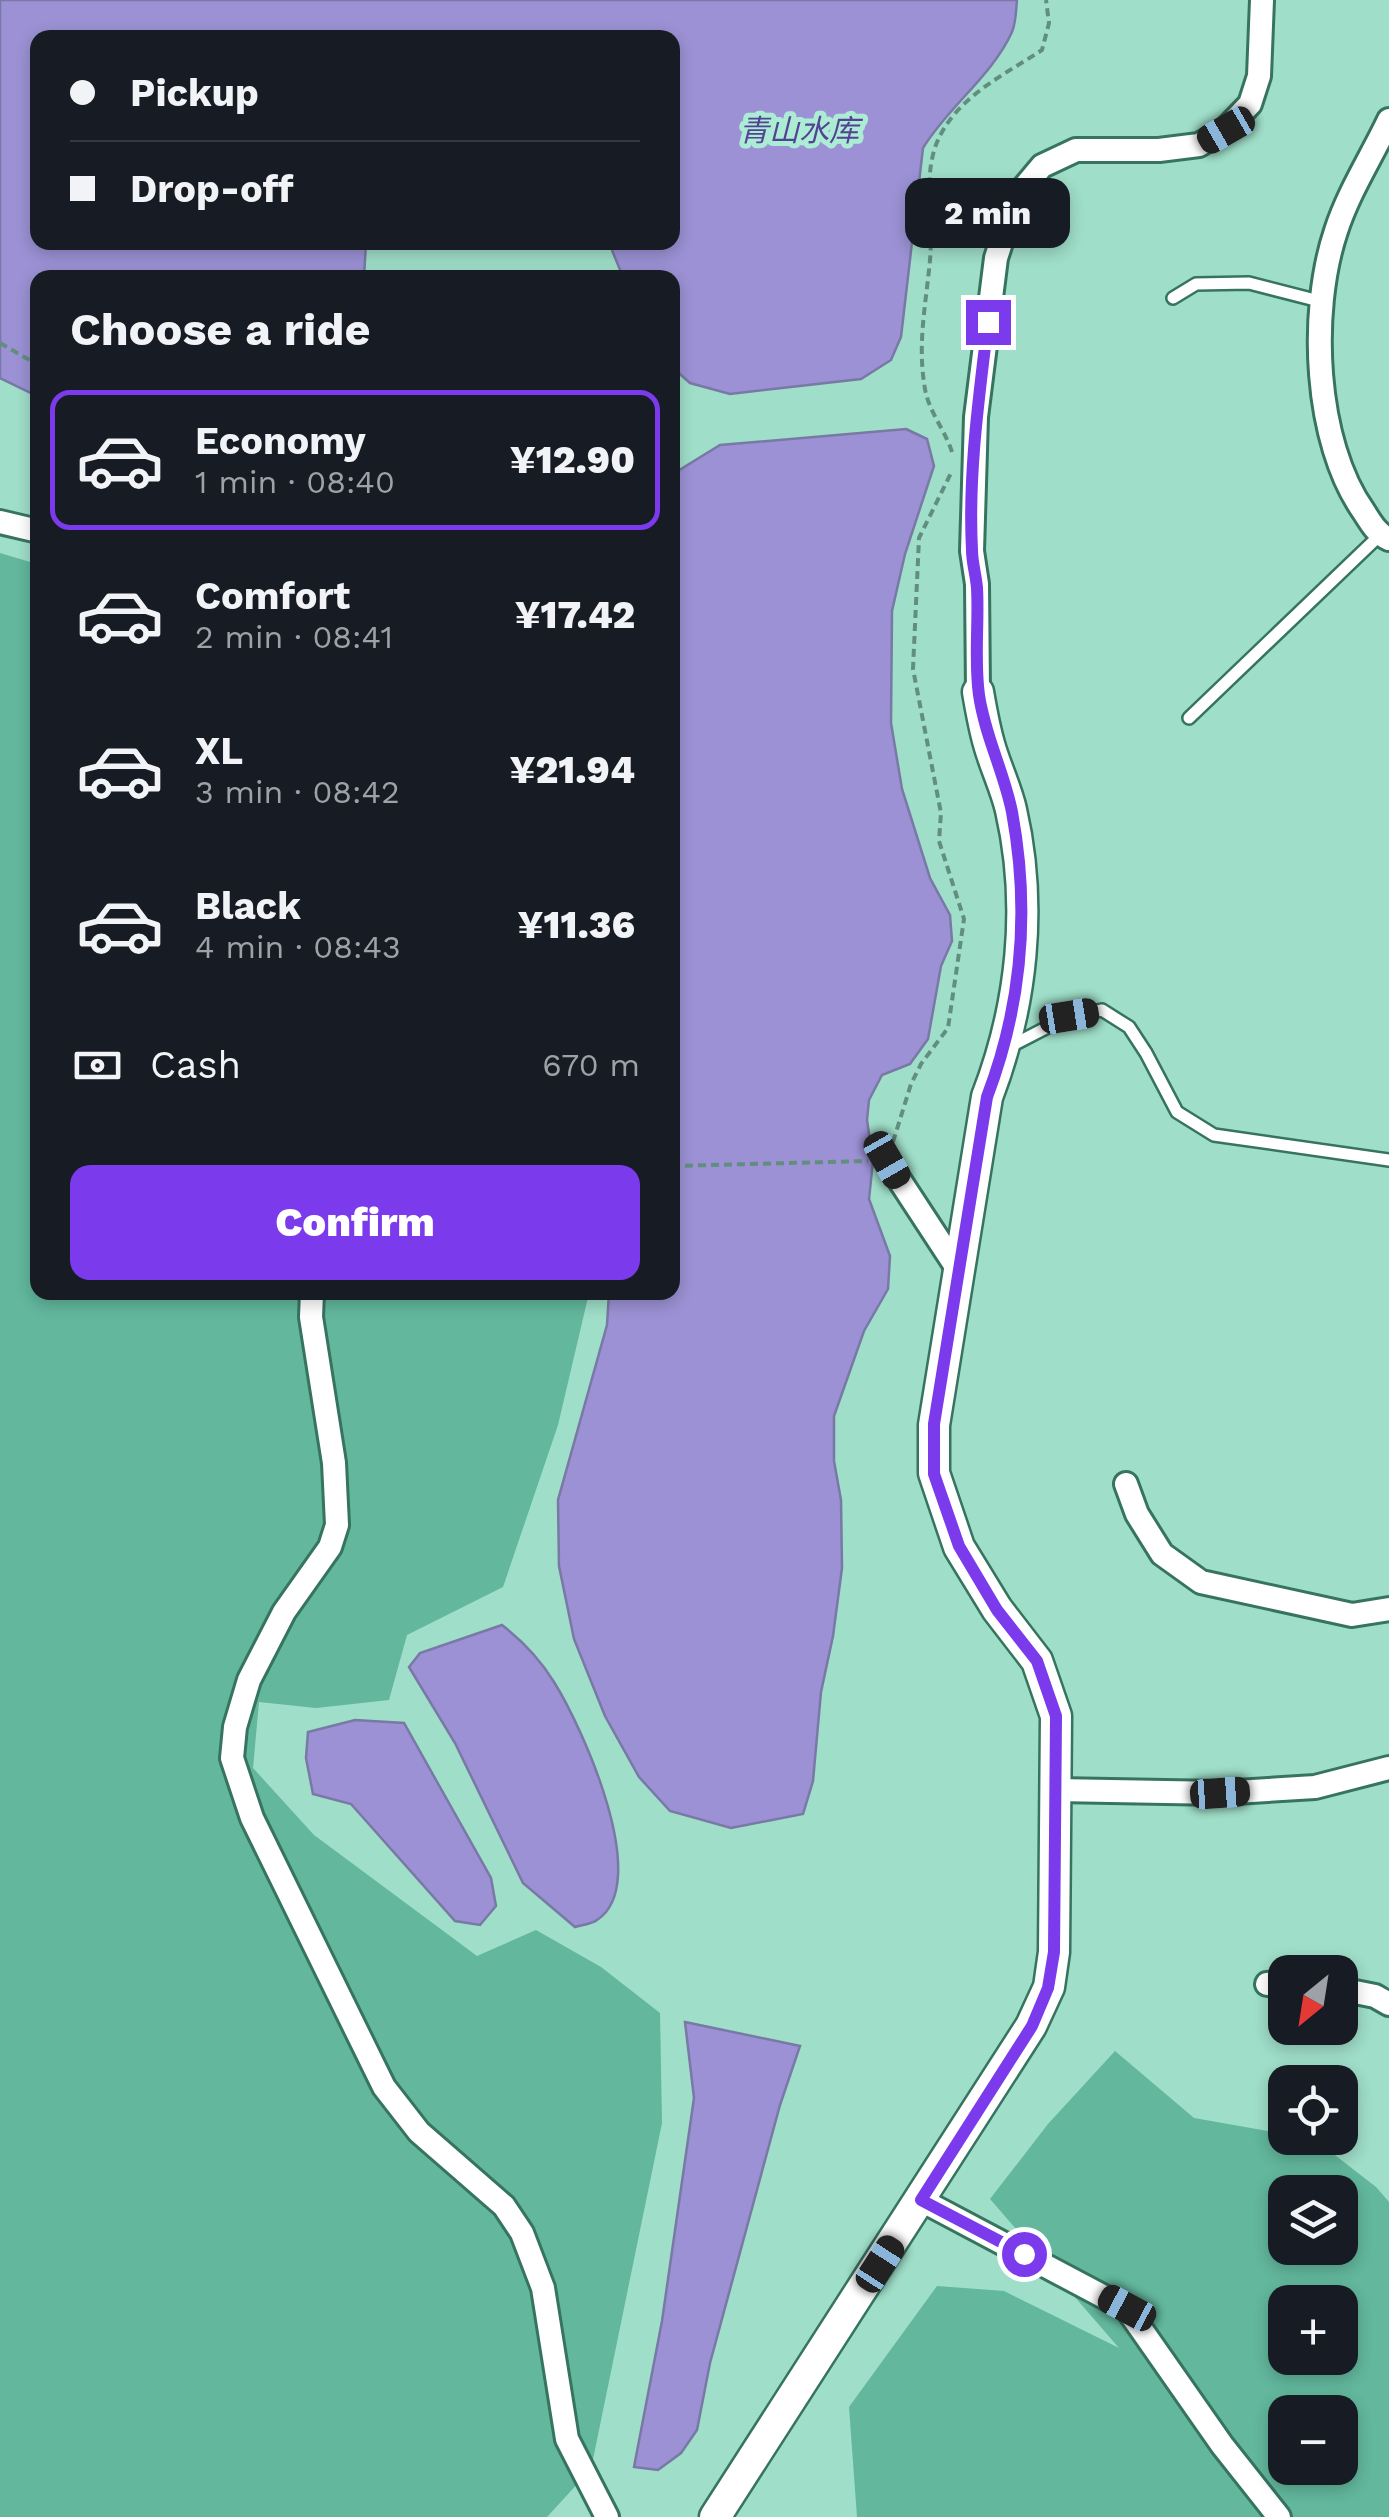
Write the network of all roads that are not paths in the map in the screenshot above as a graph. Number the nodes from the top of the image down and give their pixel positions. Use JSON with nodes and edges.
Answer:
{"nodes":[{"id":1,"x":1262,"y":0,"type":"edge"},
{"id":2,"x":1389,"y":120,"type":"edge"},
{"id":3,"x":1173,"y":298,"type":"dead end"},
{"id":4,"x":1323,"y":302,"type":"junction"},
{"id":5,"x":0,"y":522,"type":"edge"},
{"id":6,"x":30,"y":529,"type":"edge"},
{"id":7,"x":1384,"y":537,"type":"edge"},
{"id":8,"x":978,"y":692,"type":"joint"},
{"id":9,"x":1189,"y":718,"type":"dead end"},
{"id":10,"x":1005,"y":1048,"type":"junction"},
{"id":11,"x":887,"y":1160,"type":"road end"},
{"id":12,"x":1389,"y":1160,"type":"edge"},
{"id":13,"x":958,"y":1271,"type":"junction"},
{"id":14,"x":312,"y":1300,"type":"edge"},
{"id":15,"x":1126,"y":1484,"type":"dead end"},
{"id":16,"x":1389,"y":1608,"type":"edge"},
{"id":17,"x":1389,"y":1768,"type":"edge"},
{"id":18,"x":1056,"y":1790,"type":"junction"},
{"id":19,"x":1358,"y":1993,"type":"edge"},
{"id":20,"x":1389,"y":2004,"type":"edge"},
{"id":21,"x":921,"y":2200,"type":"junction"},
{"id":22,"x":608,"y":2517,"type":"edge"},
{"id":23,"x":715,"y":2517,"type":"edge"},
{"id":24,"x":1279,"y":2517,"type":"edge"}],
"edges":[{"from":1,"to":8,"type":"street"},
{"from":2,"to":4,"type":"street"},
{"from":3,"to":4,"type":"lane"},
{"from":4,"to":7,"type":"street"},
{"from":5,"to":6,"type":"street"},
{"from":7,"to":9,"type":"lane"},
{"from":8,"to":10,"type":"street"},
{"from":10,"to":12,"type":"lane"},
{"from":10,"to":13,"type":"street"},
{"from":11,"to":13,"type":"street"},
{"from":13,"to":18,"type":"street"},
{"from":14,"to":22,"type":"street"},
{"from":15,"to":16,"type":"street"},
{"from":17,"to":18,"type":"street"},
{"from":18,"to":21,"type":"street"},
{"from":19,"to":20,"type":"street"},
{"from":21,"to":23,"type":"street"},
{"from":21,"to":24,"type":"street"}]}
